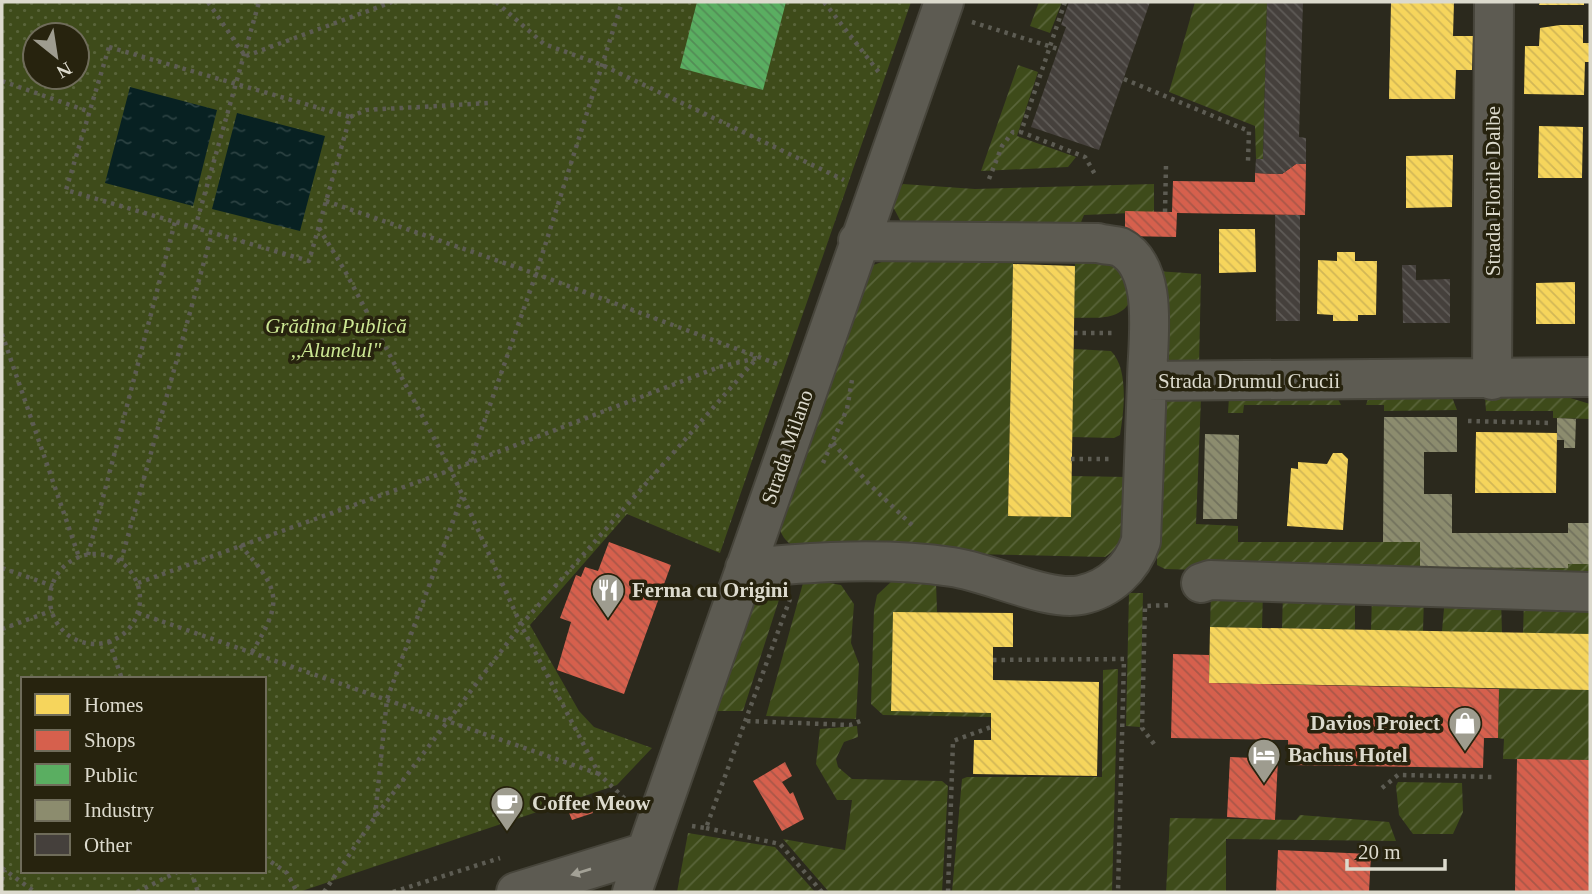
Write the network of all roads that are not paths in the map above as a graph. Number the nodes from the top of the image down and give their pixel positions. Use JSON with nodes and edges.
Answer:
{"nodes":[{"id":1,"x":1494,"y":2,"type":"edge"},
{"id":2,"x":942,"y":7,"type":"edge"},
{"id":3,"x":858,"y":242,"type":"junction"},
{"id":4,"x":1590,"y":377,"type":"edge"},
{"id":5,"x":1492,"y":380,"type":"junction"},
{"id":6,"x":1147,"y":381,"type":"junction"},
{"id":7,"x":745,"y":568,"type":"junction"},
{"id":8,"x":1590,"y":592,"type":"edge"},
{"id":9,"x":1193,"y":594,"type":"road end"},
{"id":10,"x":646,"y":852,"type":"junction"},
{"id":11,"x":516,"y":892,"type":"edge"},
{"id":12,"x":632,"y":892,"type":"edge"}],
"edges":[{"from":1,"to":5,"type":"street","name":"Strada Florile Dalbe"},
{"from":2,"to":3,"type":"street","name":"Strada Milano"},
{"from":3,"to":6,"type":"street","name":"Strada Drumul Crucii"},
{"from":3,"to":7,"type":"street","name":"Strada Milano"},
{"from":4,"to":5,"type":"street","name":"Strada Drumul Crucii"},
{"from":5,"to":6,"type":"street","name":"Strada Drumul Crucii"},
{"from":6,"to":7,"type":"street"},
{"from":7,"to":10,"type":"street","name":"Strada Milano"},
{"from":8,"to":9,"type":"street"},
{"from":10,"to":11,"type":"street","one_way":true},
{"from":10,"to":12,"type":"street","name":"Strada Milano"}]}
